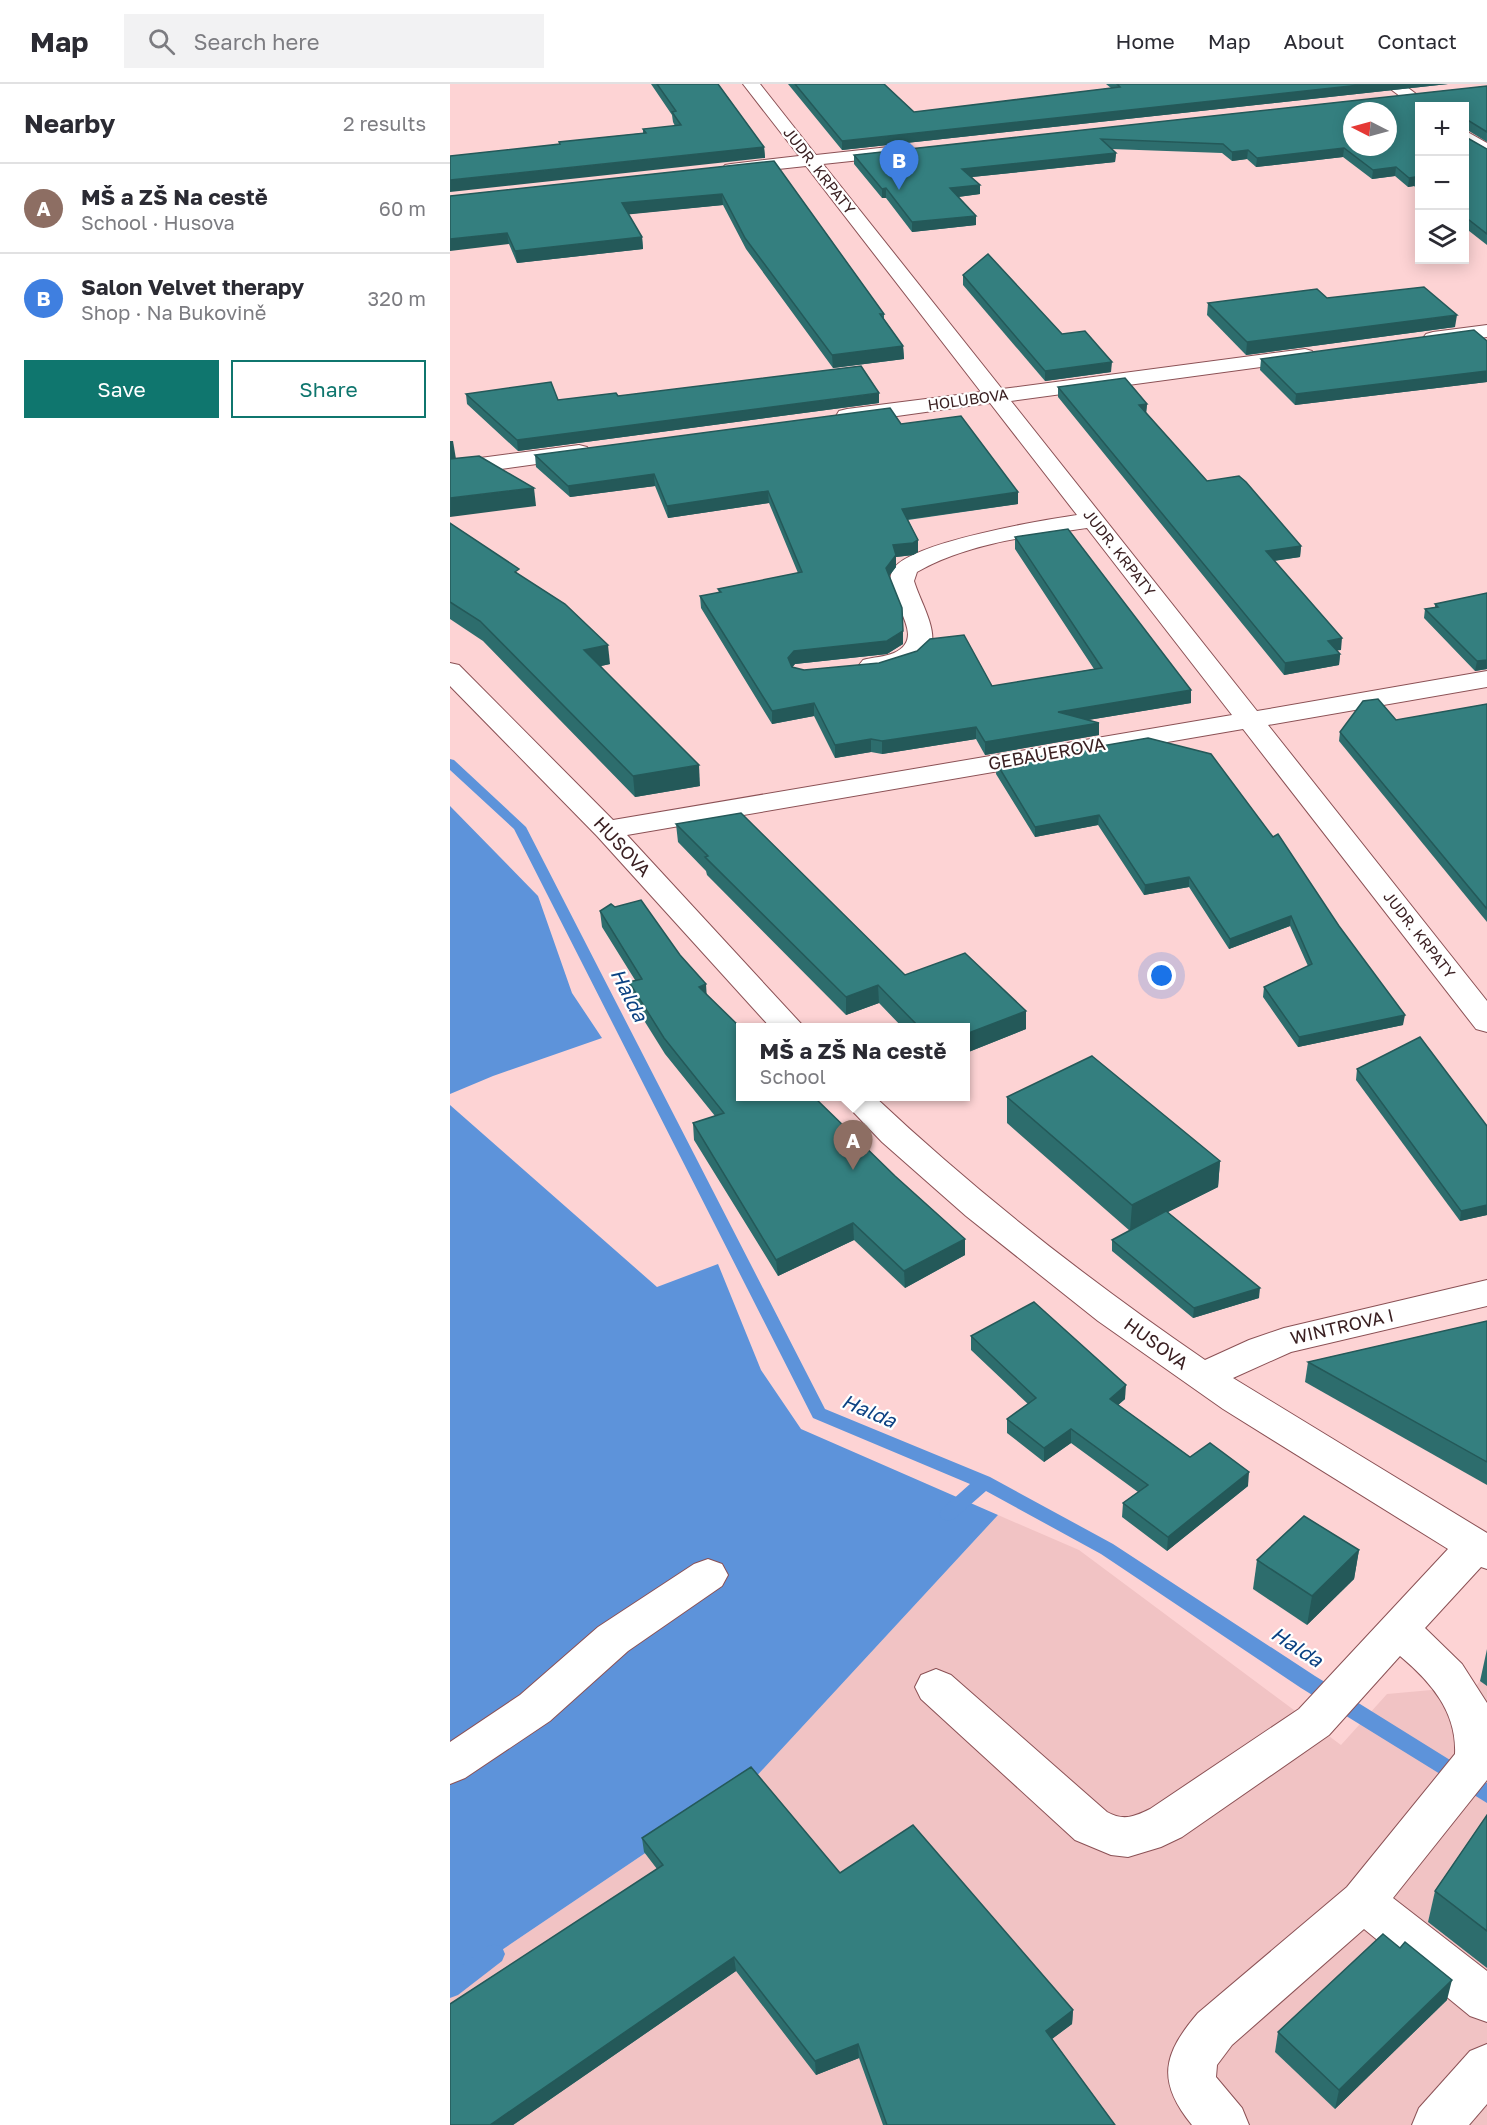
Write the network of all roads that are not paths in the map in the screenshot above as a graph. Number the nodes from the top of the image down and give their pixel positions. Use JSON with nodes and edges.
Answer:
{"nodes":[{"id":1,"x":751,"y":84,"type":"edge"},
{"id":2,"x":1389,"y":91,"type":"edge"},
{"id":3,"x":1437,"y":92,"type":"edge"},
{"id":4,"x":1408,"y":96,"type":"junction"},
{"id":5,"x":1418,"y":102,"type":"edge"},
{"id":6,"x":1469,"y":139,"type":"edge"},
{"id":7,"x":917,"y":149,"type":"edge"},
{"id":8,"x":1487,"y":152,"type":"edge"},
{"id":9,"x":811,"y":160,"type":"junction"},
{"id":10,"x":716,"y":171,"type":"edge"},
{"id":11,"x":1487,"y":331,"type":"edge"},
{"id":12,"x":1416,"y":340,"type":"edge"},
{"id":13,"x":1321,"y":353,"type":"edge"},
{"id":14,"x":996,"y":397,"type":"junction"},
{"id":15,"x":824,"y":419,"type":"edge"},
{"id":16,"x":602,"y":449,"type":"edge"},
{"id":17,"x":450,"y":470,"type":"edge"},
{"id":18,"x":1093,"y":520,"type":"junction"},
{"id":19,"x":849,"y":668,"type":"edge"},
{"id":20,"x":450,"y":671,"type":"edge"},
{"id":21,"x":1487,"y":679,"type":"edge"},
{"id":22,"x":1250,"y":720,"type":"junction"},
{"id":23,"x":607,"y":830,"type":"junction"},
{"id":24,"x":1487,"y":1022,"type":"edge"},
{"id":25,"x":784,"y":1023,"type":"edge"},
{"id":26,"x":860,"y":1101,"type":"edge"},
{"id":27,"x":1487,"y":1293,"type":"edge"},
{"id":28,"x":1202,"y":1377,"type":"junction"},
{"id":29,"x":1481,"y":1549,"type":"edge"},
{"id":30,"x":708,"y":1575,"type":"dead end"},
{"id":31,"x":1396,"y":1631,"type":"junction"},
{"id":32,"x":936,"y":1687,"type":"dead end"},
{"id":33,"x":450,"y":1765,"type":"edge"},
{"id":34,"x":1363,"y":1901,"type":"junction"},
{"id":35,"x":1487,"y":2000,"type":"edge"},
{"id":36,"x":1487,"y":2067,"type":"edge"},
{"id":37,"x":1224,"y":2125,"type":"edge"},
{"id":38,"x":1437,"y":2125,"type":"edge"}],
"edges":[{"from":1,"to":9,"type":"street","name":"JUDR. KRPATY"},
{"from":2,"to":4,"type":"street"},
{"from":3,"to":4,"type":"street"},
{"from":4,"to":5,"type":"street"},
{"from":6,"to":8,"type":"street"},
{"from":7,"to":9,"type":"street"},
{"from":9,"to":10,"type":"street"},
{"from":9,"to":14,"type":"street","name":"JUDR. KRPATY"},
{"from":11,"to":12,"type":"street"},
{"from":13,"to":14,"type":"street","name":"HOLUBOVA"},
{"from":14,"to":15,"type":"street","name":"HOLUBOVA"},
{"from":14,"to":18,"type":"street","name":"JUDR. KRPATY"},
{"from":16,"to":17,"type":"street"},
{"from":18,"to":19,"type":"street"},
{"from":18,"to":22,"type":"street","name":"JUDR. KRPATY"},
{"from":20,"to":23,"type":"street","name":"HUSOVA"},
{"from":21,"to":22,"type":"street","name":"GEBAUEROVA"},
{"from":22,"to":23,"type":"street","name":"GEBAUEROVA"},
{"from":22,"to":24,"type":"street","name":"JUDR. KRPATY"},
{"from":23,"to":25,"type":"street","name":"HUSOVA"},
{"from":26,"to":28,"type":"street","name":"HUSOVA"},
{"from":27,"to":28,"type":"street","name":"WINTROVA I"},
{"from":28,"to":29,"type":"street","name":"HUSOVA"},
{"from":29,"to":31,"type":"street"},
{"from":30,"to":33,"type":"street"},
{"from":31,"to":32,"type":"street"},
{"from":31,"to":34,"type":"street"},
{"from":34,"to":35,"type":"street"},
{"from":34,"to":37,"type":"street"},
{"from":36,"to":38,"type":"street"}]}
